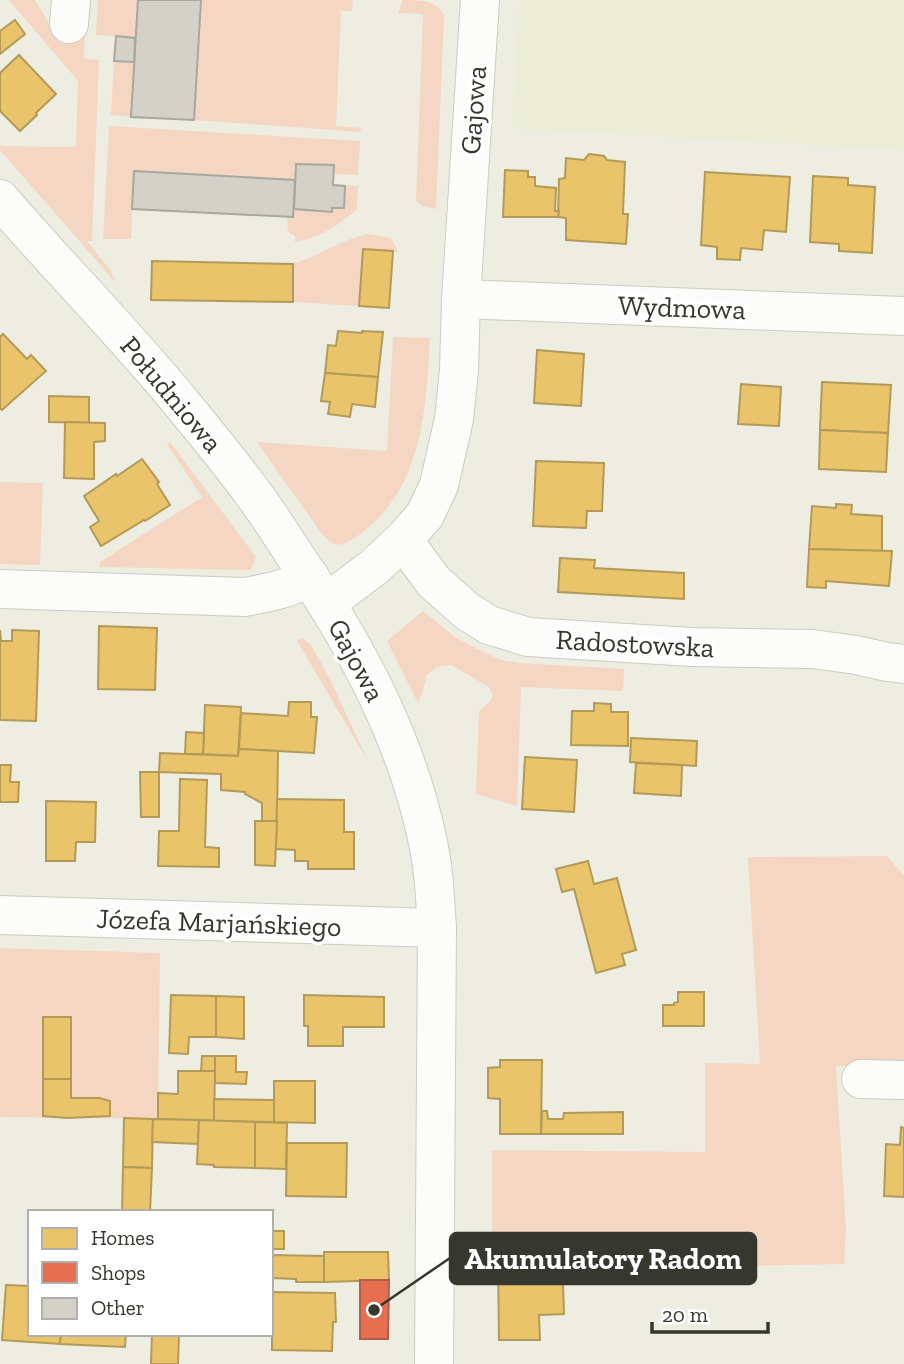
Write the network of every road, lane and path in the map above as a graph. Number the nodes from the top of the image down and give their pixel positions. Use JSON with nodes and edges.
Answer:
{"nodes":[{"id":1,"x":480,"y":0,"type":"edge"},
{"id":2,"x":0,"y":199,"type":"edge"},
{"id":3,"x":461,"y":299,"type":"junction"},
{"id":4,"x":904,"y":316,"type":"edge"},
{"id":5,"x":403,"y":540,"type":"junction"},
{"id":6,"x":0,"y":589,"type":"edge"},
{"id":7,"x":318,"y":590,"type":"junction"},
{"id":8,"x":904,"y":664,"type":"edge"},
{"id":9,"x":0,"y":915,"type":"edge"},
{"id":10,"x":437,"y":928,"type":"junction"},
{"id":11,"x":861,"y":1079,"type":"dead end"},
{"id":12,"x":904,"y":1080,"type":"edge"},
{"id":13,"x":434,"y":1364,"type":"edge"}],
"edges":[{"from":1,"to":3,"type":"street","name":"Gajowa"},
{"from":2,"to":7,"type":"street","name":"Południowa"},
{"from":3,"to":4,"type":"street","name":"Wydmowa"},
{"from":3,"to":5,"type":"street","name":"Gajowa"},
{"from":5,"to":7,"type":"street","name":"Gajowa"},
{"from":5,"to":8,"type":"street","name":"Radostowska"},
{"from":6,"to":7,"type":"street"},
{"from":7,"to":10,"type":"street","name":"Gajowa"},
{"from":9,"to":10,"type":"street","name":"Józefa Marjańskiego"},
{"from":10,"to":13,"type":"street","name":"Gajowa"},
{"from":11,"to":12,"type":"street"}]}
